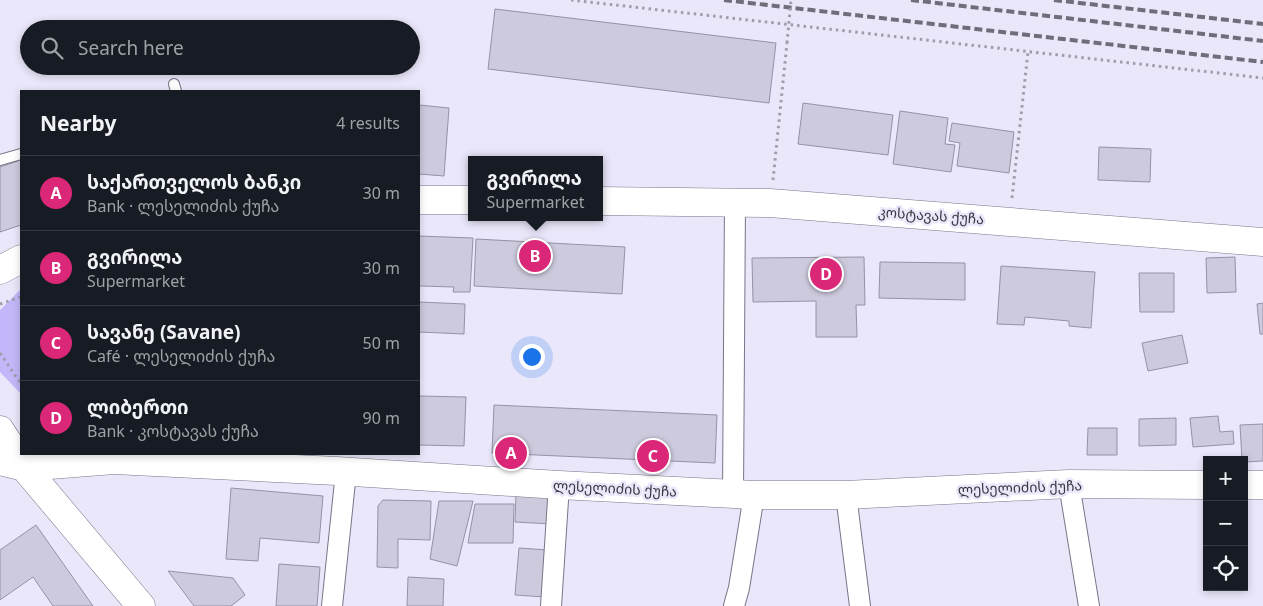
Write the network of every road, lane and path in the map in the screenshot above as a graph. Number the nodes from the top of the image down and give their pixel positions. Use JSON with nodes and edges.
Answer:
{"nodes":[{"id":1,"x":571,"y":0,"type":"edge"},
{"id":2,"x":791,"y":0,"type":"edge"},
{"id":3,"x":1028,"y":52,"type":"junction"},
{"id":4,"x":1263,"y":78,"type":"edge"},
{"id":5,"x":20,"y":154,"type":"edge"},
{"id":6,"x":0,"y":160,"type":"edge"},
{"id":7,"x":420,"y":200,"type":"edge"},
{"id":8,"x":468,"y":200,"type":"edge"},
{"id":9,"x":603,"y":201,"type":"edge"},
{"id":10,"x":735,"y":202,"type":"junction"},
{"id":11,"x":770,"y":203,"type":"junction"},
{"id":12,"x":1010,"y":221,"type":"junction"},
{"id":13,"x":1263,"y":242,"type":"edge"},
{"id":14,"x":20,"y":260,"type":"edge"},
{"id":15,"x":0,"y":270,"type":"edge"},
{"id":16,"x":20,"y":296,"type":"edge"},
{"id":17,"x":0,"y":304,"type":"edge"},
{"id":18,"x":0,"y":353,"type":"edge"},
{"id":19,"x":20,"y":383,"type":"edge"},
{"id":20,"x":0,"y":430,"type":"edge"},
{"id":21,"x":12,"y":464,"type":"edge"},
{"id":22,"x":340,"y":468,"type":"junction"},
{"id":23,"x":0,"y":481,"type":"edge"},
{"id":24,"x":1069,"y":484,"type":"junction"},
{"id":25,"x":1203,"y":484,"type":"edge"},
{"id":26,"x":560,"y":485,"type":"junction"},
{"id":27,"x":1248,"y":485,"type":"edge"},
{"id":28,"x":1263,"y":485,"type":"edge"},
{"id":29,"x":743,"y":495,"type":"junction"},
{"id":30,"x":846,"y":495,"type":"junction"},
{"id":31,"x":141,"y":606,"type":"edge"},
{"id":32,"x":332,"y":606,"type":"edge"},
{"id":33,"x":551,"y":606,"type":"edge"},
{"id":34,"x":734,"y":606,"type":"edge"},
{"id":35,"x":860,"y":606,"type":"edge"},
{"id":36,"x":1089,"y":606,"type":"edge"}],
"edges":[{"from":1,"to":3,"type":"path"},
{"from":2,"to":11,"type":"path","bridge":true},
{"from":3,"to":4,"type":"path"},
{"from":3,"to":12,"type":"path"},
{"from":5,"to":6,"type":"lane"},
{"from":7,"to":8,"type":"street"},
{"from":9,"to":10,"type":"street","name":"კოსტავას ქუჩა"},
{"from":10,"to":11,"type":"street","name":"კოსტავას ქუჩა"},
{"from":10,"to":29,"type":"street"},
{"from":11,"to":12,"type":"street","name":"კოსტავას ქუჩა"},
{"from":12,"to":13,"type":"street","name":"კოსტავას ქუჩა"},
{"from":14,"to":15,"type":"street"},
{"from":16,"to":17,"type":"path"},
{"from":18,"to":19,"type":"path"},
{"from":20,"to":21,"type":"street"},
{"from":21,"to":22,"type":"street","name":"ლესელიძის ქუჩა"},
{"from":21,"to":23,"type":"street"},
{"from":21,"to":31,"type":"street"},
{"from":22,"to":26,"type":"street","name":"ლესელიძის ქუჩა"},
{"from":22,"to":32,"type":"street"},
{"from":24,"to":25,"type":"street","name":"ლესელიძის ქუჩა"},
{"from":24,"to":30,"type":"street","name":"ლესელიძის ქუჩა"},
{"from":24,"to":36,"type":"street"},
{"from":26,"to":29,"type":"street","name":"ლესელიძის ქუჩა"},
{"from":26,"to":33,"type":"street"},
{"from":27,"to":28,"type":"street"},
{"from":29,"to":30,"type":"street","name":"ლესელიძის ქუჩა"},
{"from":29,"to":34,"type":"street"},
{"from":30,"to":35,"type":"street"}]}
